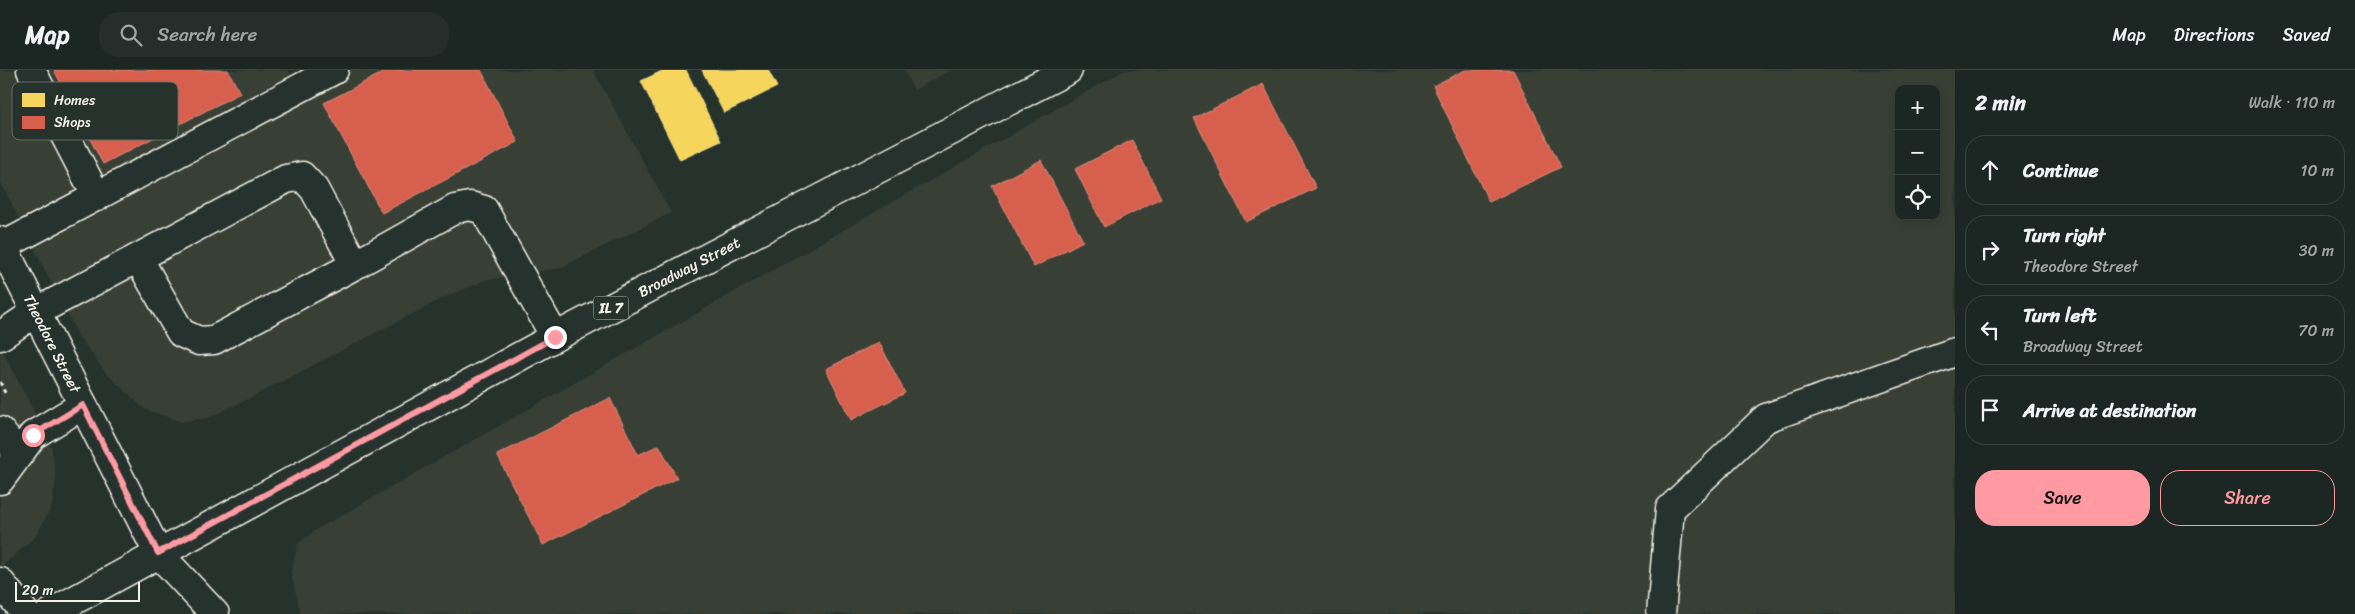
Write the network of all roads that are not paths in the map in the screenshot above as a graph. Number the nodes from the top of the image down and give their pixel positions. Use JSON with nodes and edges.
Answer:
{"nodes":[{"id":1,"x":31,"y":70,"type":"edge"},
{"id":2,"x":334,"y":70,"type":"edge"},
{"id":3,"x":1068,"y":70,"type":"edge"},
{"id":4,"x":37,"y":82,"type":"edge"},
{"id":5,"x":68,"y":140,"type":"edge"},
{"id":6,"x":97,"y":196,"type":"junction"},
{"id":7,"x":1,"y":244,"type":"edge"},
{"id":8,"x":138,"y":258,"type":"junction"},
{"id":9,"x":355,"y":264,"type":"junction"},
{"id":10,"x":36,"y":312,"type":"junction"},
{"id":11,"x":0,"y":336,"type":"edge"},
{"id":12,"x":555,"y":337,"type":"junction"},
{"id":13,"x":1955,"y":352,"type":"edge"},
{"id":14,"x":83,"y":405,"type":"junction"},
{"id":15,"x":0,"y":431,"type":"edge"},
{"id":16,"x":19,"y":454,"type":"junction"},
{"id":17,"x":0,"y":480,"type":"edge"},
{"id":18,"x":158,"y":553,"type":"junction"},
{"id":19,"x":0,"y":582,"type":"edge"},
{"id":20,"x":26,"y":614,"type":"edge"},
{"id":21,"x":49,"y":614,"type":"edge"},
{"id":22,"x":215,"y":614,"type":"edge"},
{"id":23,"x":1661,"y":614,"type":"edge"}],
"edges":[{"from":1,"to":4,"type":"main road"},
{"from":2,"to":6,"type":"main road"},
{"from":3,"to":12,"type":"main road","name":"Broadway Street","number":"IL 7"},
{"from":5,"to":6,"type":"main road"},
{"from":6,"to":7,"type":"main road"},
{"from":7,"to":10,"type":"main road","name":"Theodore Street"},
{"from":8,"to":9,"type":"main road"},
{"from":8,"to":9,"type":"main road"},
{"from":8,"to":10,"type":"main road"},
{"from":9,"to":12,"type":"main road"},
{"from":10,"to":11,"type":"main road"},
{"from":10,"to":14,"type":"main road","name":"Theodore Street"},
{"from":12,"to":18,"type":"main road","name":"Broadway Street","number":"IL 7"},
{"from":13,"to":23,"type":"main road"},
{"from":14,"to":16,"type":"main road"},
{"from":14,"to":18,"type":"main road","name":"Theodore Street"},
{"from":15,"to":16,"type":"main road"},
{"from":16,"to":17,"type":"main road"},
{"from":18,"to":21,"type":"main road","name":"Broadway Street"},
{"from":18,"to":22,"type":"main road","name":"Theodore Street"},
{"from":19,"to":20,"type":"main road"}]}
